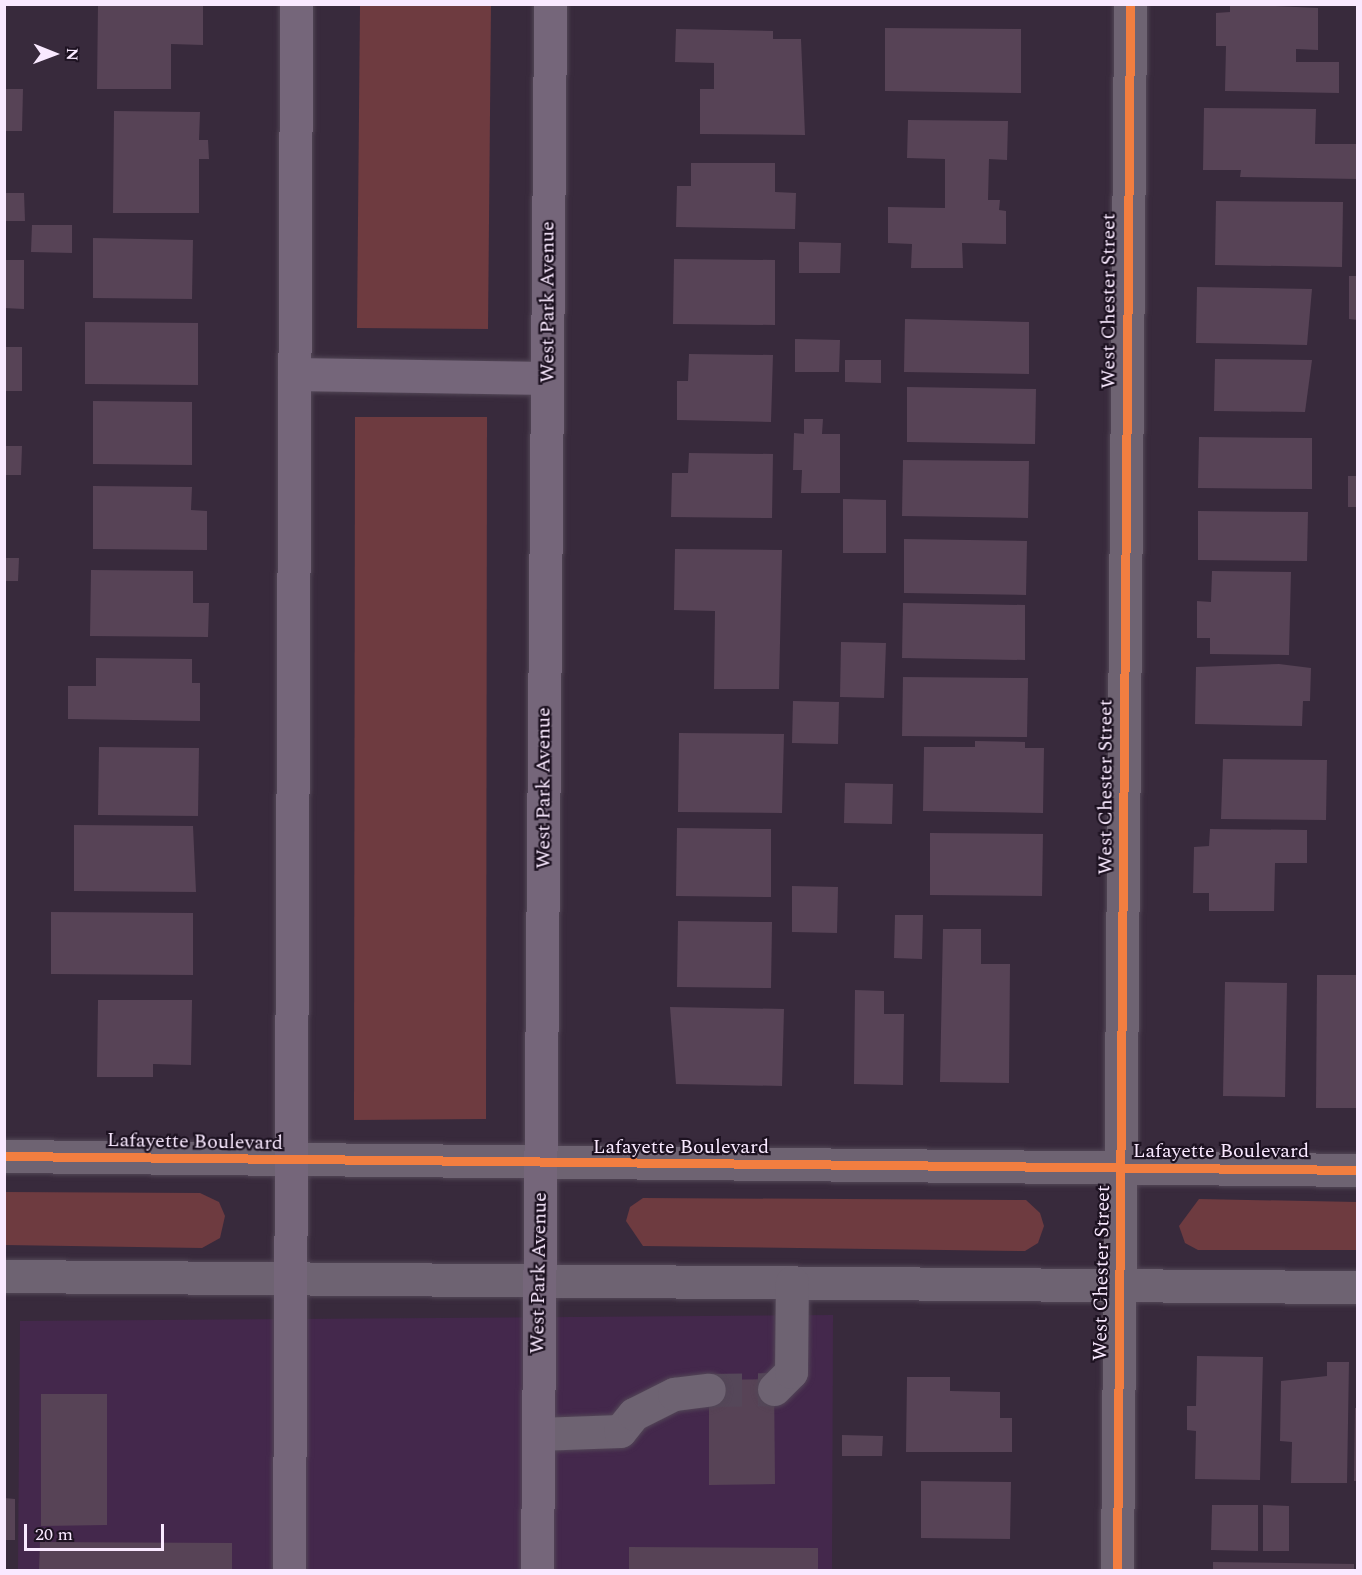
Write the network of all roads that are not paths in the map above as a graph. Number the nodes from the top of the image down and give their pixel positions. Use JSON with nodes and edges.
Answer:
{"nodes":[{"id":1,"x":296,"y":4,"type":"edge"},
{"id":2,"x":550,"y":4,"type":"edge"},
{"id":3,"x":1130,"y":4,"type":"edge"},
{"id":4,"x":294,"y":374,"type":"junction"},
{"id":5,"x":547,"y":378,"type":"junction"},
{"id":6,"x":4,"y":1156,"type":"edge"},
{"id":7,"x":291,"y":1162,"type":"junction"},
{"id":8,"x":540,"y":1164,"type":"junction"},
{"id":9,"x":1121,"y":1168,"type":"junction"},
{"id":10,"x":1358,"y":1170,"type":"edge"},
{"id":11,"x":4,"y":1276,"type":"edge"},
{"id":12,"x":290,"y":1278,"type":"junction"},
{"id":13,"x":539,"y":1280,"type":"junction"},
{"id":14,"x":792,"y":1282,"type":"junction"},
{"id":15,"x":1119,"y":1285,"type":"junction"},
{"id":16,"x":1358,"y":1287,"type":"edge"},
{"id":17,"x":774,"y":1389,"type":"dead end"},
{"id":18,"x":709,"y":1390,"type":"tunnel mouth"},
{"id":19,"x":538,"y":1434,"type":"junction"},
{"id":20,"x":289,"y":1570,"type":"edge"},
{"id":21,"x":537,"y":1570,"type":"edge"},
{"id":22,"x":1117,"y":1570,"type":"edge"}],
"edges":[{"from":1,"to":4,"type":"highway"},
{"from":2,"to":5,"type":"highway","name":"West Park Avenue"},
{"from":3,"to":9,"type":"street","name":"West Chester Street"},
{"from":4,"to":5,"type":"highway"},
{"from":4,"to":7,"type":"highway"},
{"from":5,"to":8,"type":"highway","name":"West Park Avenue"},
{"from":6,"to":7,"type":"street","name":"Lafayette Boulevard"},
{"from":7,"to":8,"type":"street","name":"Lafayette Boulevard"},
{"from":7,"to":12,"type":"highway"},
{"from":8,"to":9,"type":"street","name":"Lafayette Boulevard"},
{"from":8,"to":13,"type":"highway","name":"West Park Avenue"},
{"from":9,"to":10,"type":"street","name":"Lafayette Boulevard"},
{"from":9,"to":15,"type":"street","name":"West Chester Street"},
{"from":11,"to":12,"type":"street"},
{"from":12,"to":13,"type":"street"},
{"from":12,"to":20,"type":"highway"},
{"from":13,"to":14,"type":"street"},
{"from":13,"to":19,"type":"highway","name":"West Park Avenue"},
{"from":14,"to":15,"type":"street"},
{"from":14,"to":17,"type":"street"},
{"from":15,"to":16,"type":"street"},
{"from":15,"to":22,"type":"street","name":"West Chester Street"},
{"from":18,"to":19,"type":"street"},
{"from":19,"to":21,"type":"highway","name":"West Park Avenue"}]}
